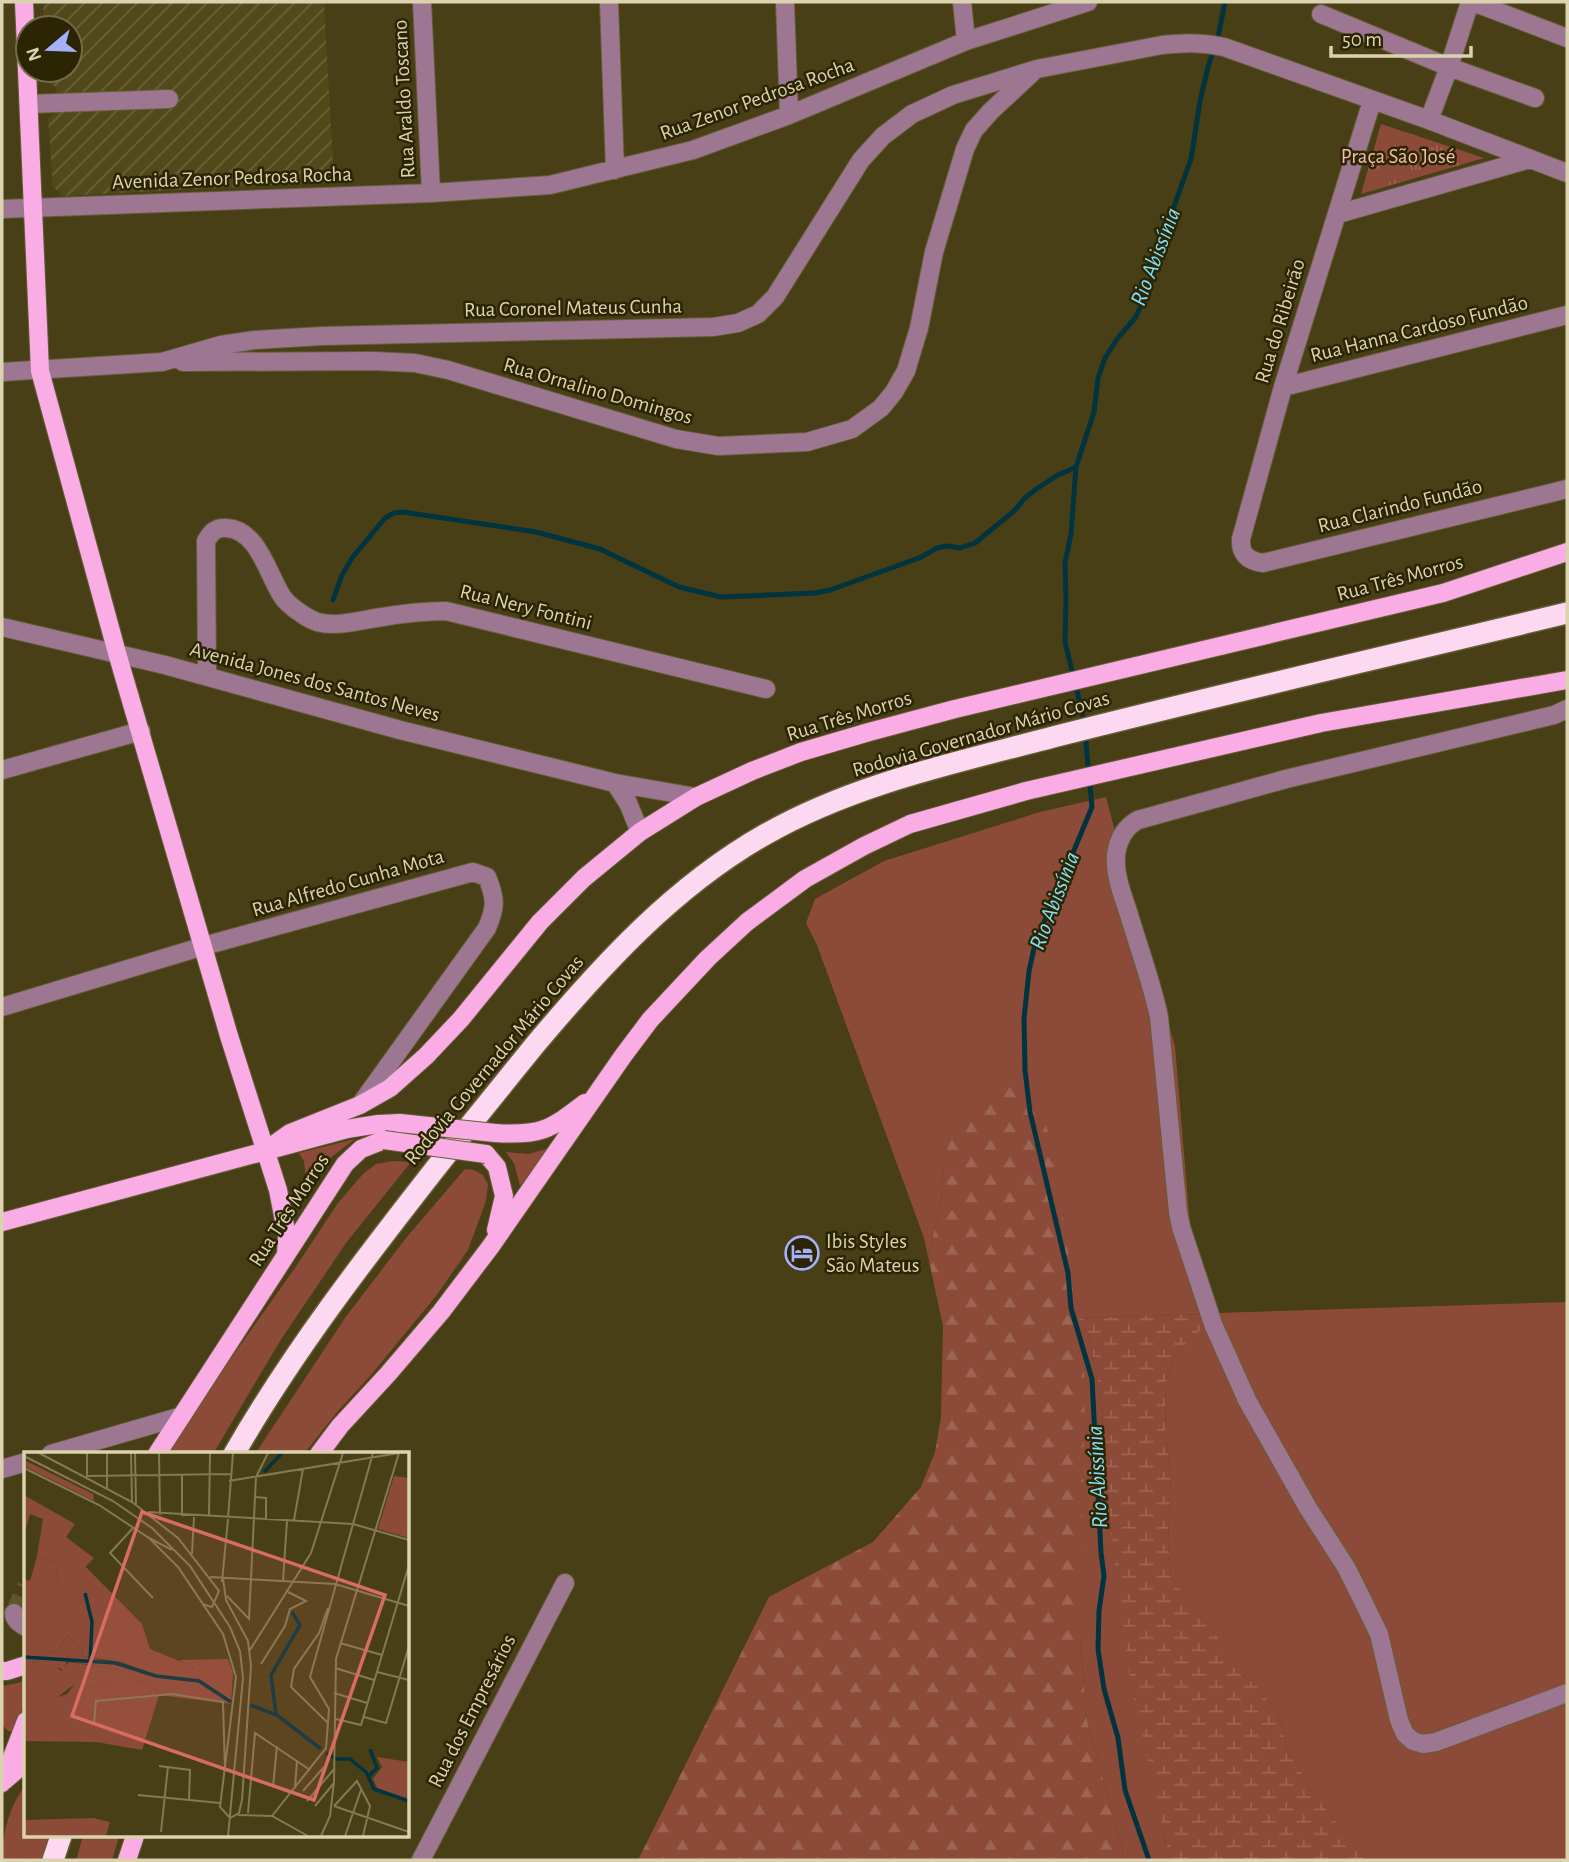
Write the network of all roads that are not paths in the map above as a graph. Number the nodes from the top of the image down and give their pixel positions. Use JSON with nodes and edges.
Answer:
{"nodes":[{"id":1,"x":24,"y":2,"type":"edge"},
{"id":2,"x":422,"y":2,"type":"edge"},
{"id":3,"x":609,"y":2,"type":"edge"},
{"id":4,"x":785,"y":2,"type":"edge"},
{"id":5,"x":962,"y":2,"type":"edge"},
{"id":6,"x":1088,"y":2,"type":"edge"},
{"id":7,"x":1471,"y":2,"type":"edge"},
{"id":8,"x":1321,"y":14,"type":"dead end"},
{"id":9,"x":1567,"y":38,"type":"edge"},
{"id":10,"x":966,"y":41,"type":"junction"},
{"id":11,"x":1449,"y":67,"type":"junction"},
{"id":12,"x":1037,"y":69,"type":"junction"},
{"id":13,"x":1535,"y":98,"type":"dead end"},
{"id":14,"x":169,"y":99,"type":"dead end"},
{"id":15,"x":1371,"y":100,"type":"junction"},
{"id":16,"x":29,"y":104,"type":"junction"},
{"id":17,"x":789,"y":115,"type":"junction"},
{"id":18,"x":1429,"y":120,"type":"junction"},
{"id":19,"x":1530,"y":159,"type":"junction"},
{"id":20,"x":615,"y":170,"type":"junction"},
{"id":21,"x":1567,"y":173,"type":"edge"},
{"id":22,"x":431,"y":193,"type":"junction"},
{"id":23,"x":34,"y":208,"type":"junction"},
{"id":24,"x":2,"y":209,"type":"edge"},
{"id":25,"x":1338,"y":214,"type":"junction"},
{"id":26,"x":1567,"y":315,"type":"edge"},
{"id":27,"x":162,"y":362,"type":"junction"},
{"id":28,"x":40,"y":371,"type":"junction"},
{"id":29,"x":2,"y":372,"type":"edge"},
{"id":30,"x":1283,"y":387,"type":"junction"},
{"id":31,"x":1567,"y":489,"type":"edge"},
{"id":32,"x":1567,"y":552,"type":"edge"},
{"id":33,"x":1245,"y":556,"type":"joint"},
{"id":34,"x":1567,"y":614,"type":"edge"},
{"id":35,"x":1531,"y":622,"type":"junction"},
{"id":36,"x":1567,"y":622,"type":"edge"},
{"id":37,"x":2,"y":627,"type":"edge"},
{"id":38,"x":117,"y":653,"type":"junction"},
{"id":39,"x":207,"y":676,"type":"junction"},
{"id":40,"x":1567,"y":680,"type":"edge"},
{"id":41,"x":766,"y":689,"type":"dead end"},
{"id":42,"x":1567,"y":709,"type":"edge"},
{"id":43,"x":141,"y":731,"type":"junction"},
{"id":44,"x":2,"y":770,"type":"edge"},
{"id":45,"x":615,"y":783,"type":"junction"},
{"id":46,"x":696,"y":797,"type":"junction"},
{"id":47,"x":640,"y":832,"type":"junction"},
{"id":48,"x":204,"y":946,"type":"junction"},
{"id":49,"x":2,"y":1007,"type":"edge"},
{"id":50,"x":598,"y":1093,"type":"junction"},
{"id":51,"x":360,"y":1105,"type":"junction"},
{"id":52,"x":265,"y":1150,"type":"junction"},
{"id":53,"x":2,"y":1222,"type":"edge"},
{"id":54,"x":491,"y":1246,"type":"junction"},
{"id":55,"x":286,"y":1255,"type":"junction"},
{"id":56,"x":182,"y":1416,"type":"junction"},
{"id":57,"x":58,"y":1452,"type":"edge"},
{"id":58,"x":158,"y":1452,"type":"edge"},
{"id":59,"x":234,"y":1452,"type":"edge"},
{"id":60,"x":320,"y":1452,"type":"edge"},
{"id":61,"x":24,"y":1463,"type":"edge"},
{"id":62,"x":2,"y":1469,"type":"edge"},
{"id":63,"x":565,"y":1583,"type":"dead end"},
{"id":64,"x":14,"y":1613,"type":"dead end"},
{"id":65,"x":24,"y":1626,"type":"edge"},
{"id":66,"x":24,"y":1666,"type":"edge"},
{"id":67,"x":2,"y":1671,"type":"edge"},
{"id":68,"x":1567,"y":1693,"type":"edge"},
{"id":69,"x":2,"y":1731,"type":"edge"},
{"id":70,"x":22,"y":1745,"type":"edge"},
{"id":71,"x":24,"y":1764,"type":"edge"},
{"id":72,"x":2,"y":1783,"type":"edge"},
{"id":73,"x":60,"y":1838,"type":"edge"},
{"id":74,"x":53,"y":1860,"type":"edge"},
{"id":75,"x":421,"y":1860,"type":"edge"}],
"edges":[{"from":1,"to":16,"type":"main road"},
{"from":2,"to":22,"type":"street","name":"Rua Araldo Toscano"},
{"from":3,"to":20,"type":"street"},
{"from":4,"to":17,"type":"street"},
{"from":5,"to":10,"type":"street"},
{"from":6,"to":10,"type":"street","name":"Rua Zenor Pedrosa Rocha"},
{"from":7,"to":9,"type":"street"},
{"from":7,"to":11,"type":"street"},
{"from":8,"to":11,"type":"street"},
{"from":10,"to":17,"type":"street","name":"Rua Zenor Pedrosa Rocha"},
{"from":11,"to":13,"type":"street"},
{"from":11,"to":18,"type":"street"},
{"from":12,"to":15,"type":"street"},
{"from":12,"to":27,"type":"street","name":"Rua Coronel Mateus Cunha"},
{"from":12,"to":27,"type":"street","name":"Rua Ornalino Domingos"},
{"from":14,"to":16,"type":"street"},
{"from":15,"to":18,"type":"street"},
{"from":15,"to":25,"type":"street","name":"Rua do Ribeirão"},
{"from":16,"to":23,"type":"main road"},
{"from":17,"to":20,"type":"street","name":"Rua Zenor Pedrosa Rocha"},
{"from":18,"to":19,"type":"street"},
{"from":19,"to":21,"type":"street"},
{"from":19,"to":25,"type":"street"},
{"from":20,"to":22,"type":"street","name":"Rua Zenor Pedrosa Rocha"},
{"from":22,"to":23,"type":"street","name":"Avenida Zenor Pedrosa Rocha"},
{"from":23,"to":24,"type":"street"},
{"from":23,"to":28,"type":"main road"},
{"from":25,"to":30,"type":"street","name":"Rua do Ribeirão"},
{"from":26,"to":30,"type":"street","name":"Rua Hanna Cardoso Fundão"},
{"from":27,"to":28,"type":"street","name":"Rua Coronel Mateus Cunha"},
{"from":28,"to":29,"type":"street","name":"Rua Coronel Mateus Cunha"},
{"from":28,"to":38,"type":"main road"},
{"from":30,"to":33,"type":"street","name":"Rua do Ribeirão"},
{"from":31,"to":33,"type":"street","name":"Rua Clarindo Fundão"},
{"from":32,"to":46,"type":"main road","name":"Rua Três Morros"},
{"from":34,"to":35,"type":"highway","name":"Rodovia Governador Mário Covas"},
{"from":35,"to":36,"type":"highway"},
{"from":35,"to":59,"type":"highway","name":"Rodovia Governador Mário Covas"},
{"from":37,"to":38,"type":"street","name":"Avenida Jones dos Santos Neves"},
{"from":38,"to":39,"type":"street","name":"Avenida Jones dos Santos Neves"},
{"from":38,"to":43,"type":"main road"},
{"from":39,"to":41,"type":"street","name":"Rua Nery Fontini"},
{"from":39,"to":45,"type":"street","name":"Avenida Jones dos Santos Neves"},
{"from":40,"to":50,"type":"main road","name":"Rua Três Morros"},
{"from":42,"to":68,"type":"street"},
{"from":43,"to":44,"type":"street"},
{"from":43,"to":48,"type":"main road"},
{"from":45,"to":46,"type":"street","name":"Avenida Jones dos Santos Neves"},
{"from":45,"to":47,"type":"street"},
{"from":46,"to":47,"type":"main road","name":"Rua Três Morros"},
{"from":47,"to":51,"type":"main road","name":"Rua Três Morros"},
{"from":48,"to":49,"type":"street","name":"Rua Alfredo Cunha Mota"},
{"from":48,"to":51,"type":"street","name":"Rua Alfredo Cunha Mota"},
{"from":48,"to":52,"type":"main road"},
{"from":50,"to":52,"type":"main road","bridge":true},
{"from":50,"to":54,"type":"main road","name":"Rua Três Morros"},
{"from":51,"to":52,"type":"main road","name":"Rua Três Morros"},
{"from":52,"to":53,"type":"main road"},
{"from":52,"to":55,"type":"main road"},
{"from":54,"to":55,"type":"main road","name":"Rua Três Morros","bridge":true},
{"from":54,"to":60,"type":"main road","name":"Rua Três Morros"},
{"from":55,"to":56,"type":"main road","name":"Rua Três Morros"},
{"from":56,"to":57,"type":"street"},
{"from":56,"to":58,"type":"main road","name":"Rua Três Morros"},
{"from":61,"to":62,"type":"street"},
{"from":63,"to":75,"type":"street","name":"Rua dos Empresários"},
{"from":64,"to":65,"type":"street"},
{"from":66,"to":67,"type":"main road"},
{"from":69,"to":70,"type":"main road"},
{"from":70,"to":72,"type":"main road"},
{"from":71,"to":72,"type":"main road"},
{"from":73,"to":74,"type":"highway"}]}
